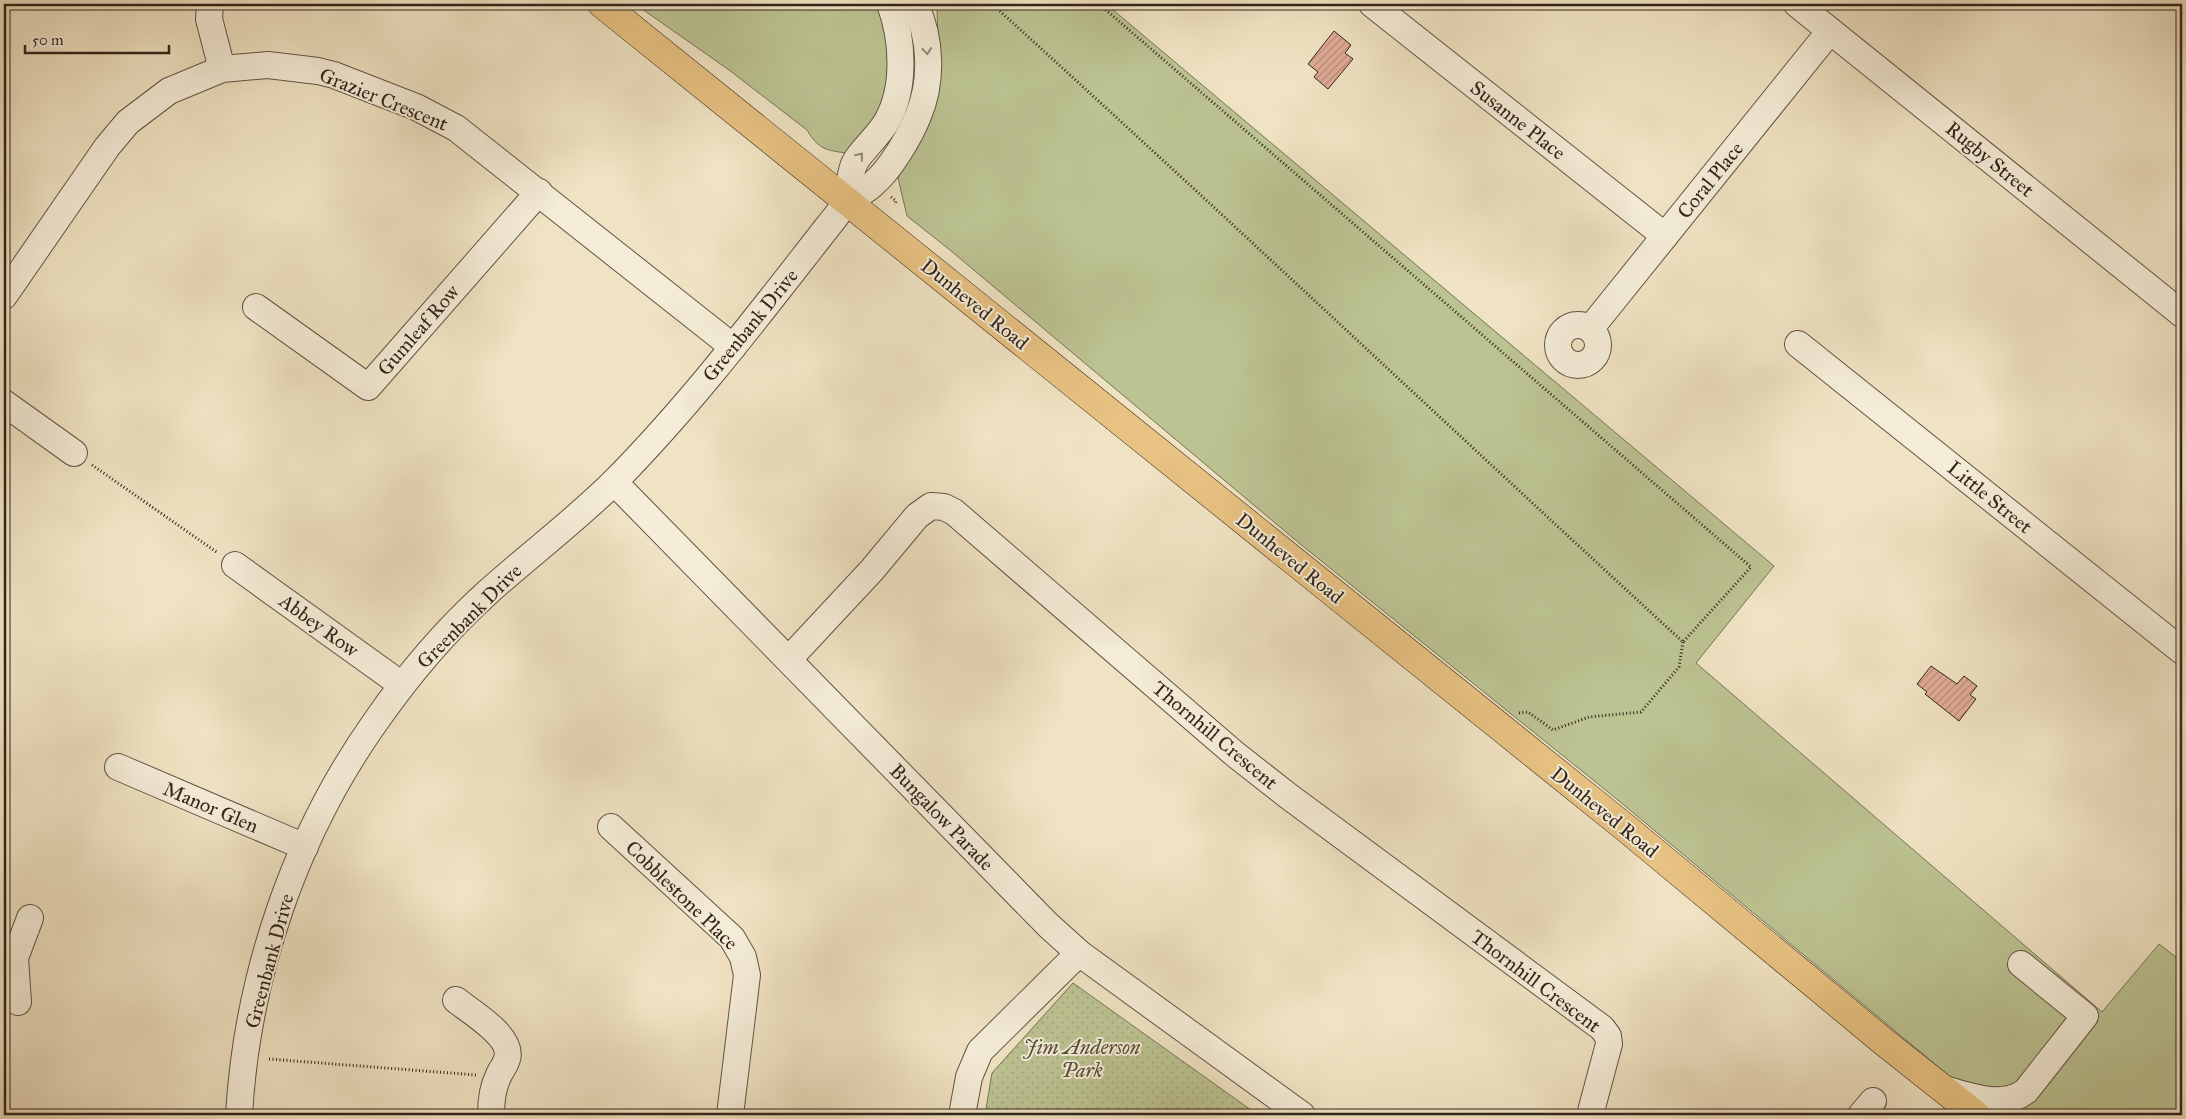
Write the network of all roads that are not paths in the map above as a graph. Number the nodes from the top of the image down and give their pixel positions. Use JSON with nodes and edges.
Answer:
{"nodes":[{"id":1,"x":210,"y":4,"type":"edge"},
{"id":2,"x":602,"y":4,"type":"edge"},
{"id":3,"x":890,"y":4,"type":"edge"},
{"id":4,"x":914,"y":4,"type":"edge"},
{"id":5,"x":1372,"y":4,"type":"edge"},
{"id":6,"x":1797,"y":4,"type":"edge"},
{"id":7,"x":1830,"y":31,"type":"junction"},
{"id":8,"x":222,"y":69,"type":"junction"},
{"id":9,"x":539,"y":192,"type":"junction"},
{"id":10,"x":848,"y":202,"type":"junction"},
{"id":11,"x":1664,"y":236,"type":"junction"},
{"id":12,"x":4,"y":296,"type":"edge"},
{"id":13,"x":256,"y":307,"type":"dead end"},
{"id":14,"x":2182,"y":314,"type":"edge"},
{"id":15,"x":1590,"y":329,"type":"dead end"},
{"id":16,"x":1798,"y":344,"type":"dead end"},
{"id":17,"x":733,"y":347,"type":"junction"},
{"id":18,"x":4,"y":403,"type":"edge"},
{"id":19,"x":74,"y":453,"type":"road end"},
{"id":20,"x":614,"y":482,"type":"junction"},
{"id":21,"x":235,"y":564,"type":"road end"},
{"id":22,"x":2182,"y":651,"type":"edge"},
{"id":23,"x":788,"y":660,"type":"junction"},
{"id":24,"x":402,"y":685,"type":"junction"},
{"id":25,"x":118,"y":767,"type":"dead end"},
{"id":26,"x":611,"y":828,"type":"dead end"},
{"id":27,"x":305,"y":847,"type":"junction"},
{"id":28,"x":30,"y":918,"type":"dead end"},
{"id":29,"x":1079,"y":953,"type":"junction"},
{"id":30,"x":9,"y":956,"type":"edge"},
{"id":31,"x":2021,"y":964,"type":"dead end"},
{"id":32,"x":456,"y":1000,"type":"dead end"},
{"id":33,"x":18,"y":1002,"type":"dead end"},
{"id":34,"x":1943,"y":1088,"type":"junction"},
{"id":35,"x":238,"y":1115,"type":"edge"},
{"id":36,"x":491,"y":1115,"type":"edge"},
{"id":37,"x":730,"y":1115,"type":"edge"},
{"id":38,"x":962,"y":1115,"type":"edge"},
{"id":39,"x":1302,"y":1115,"type":"edge"},
{"id":40,"x":1590,"y":1115,"type":"edge"},
{"id":41,"x":1976,"y":1115,"type":"edge"}],
"edges":[{"from":1,"to":8,"type":"street"},
{"from":2,"to":10,"type":"main road","name":"Dunheved Road"},
{"from":10,"to":3,"type":"street","one_way":true},
{"from":4,"to":10,"type":"street","name":"Greenbank Drive","one_way":true},
{"from":5,"to":11,"type":"street","name":"Susanne Place"},
{"from":6,"to":7,"type":"street","name":"Rugby Street"},
{"from":7,"to":11,"type":"street","name":"Coral Place"},
{"from":7,"to":14,"type":"street","name":"Rugby Street"},
{"from":8,"to":9,"type":"street","name":"Grazier Crescent"},
{"from":8,"to":12,"type":"street","name":"Grazier Crescent"},
{"from":9,"to":13,"type":"street","name":"Gumleaf Row"},
{"from":9,"to":17,"type":"street","name":"Grazier Crescent"},
{"from":10,"to":17,"type":"street","name":"Greenbank Drive"},
{"from":10,"to":34,"type":"main road","name":"Dunheved Road"},
{"from":11,"to":15,"type":"street","name":"Coral Place"},
{"from":16,"to":22,"type":"street","name":"Little Street"},
{"from":17,"to":20,"type":"street","name":"Greenbank Drive"},
{"from":18,"to":19,"type":"street"},
{"from":20,"to":23,"type":"street","name":"Bungalow Parade"},
{"from":20,"to":24,"type":"street","name":"Greenbank Drive"},
{"from":21,"to":24,"type":"street","name":"Abbey Row"},
{"from":23,"to":29,"type":"street","name":"Bungalow Parade"},
{"from":23,"to":40,"type":"street","name":"Thornhill Crescent"},
{"from":24,"to":27,"type":"street","name":"Greenbank Drive"},
{"from":25,"to":27,"type":"street","name":"Manor Glen"},
{"from":26,"to":37,"type":"street","name":"Cobblestone Place"},
{"from":27,"to":35,"type":"street","name":"Greenbank Drive"},
{"from":28,"to":30,"type":"street"},
{"from":29,"to":38,"type":"street"},
{"from":29,"to":39,"type":"street","name":"Bungalow Parade"},
{"from":30,"to":33,"type":"street"},
{"from":31,"to":34,"type":"street"},
{"from":32,"to":36,"type":"street"},
{"from":34,"to":41,"type":"main road","name":"Dunheved Road"}]}
